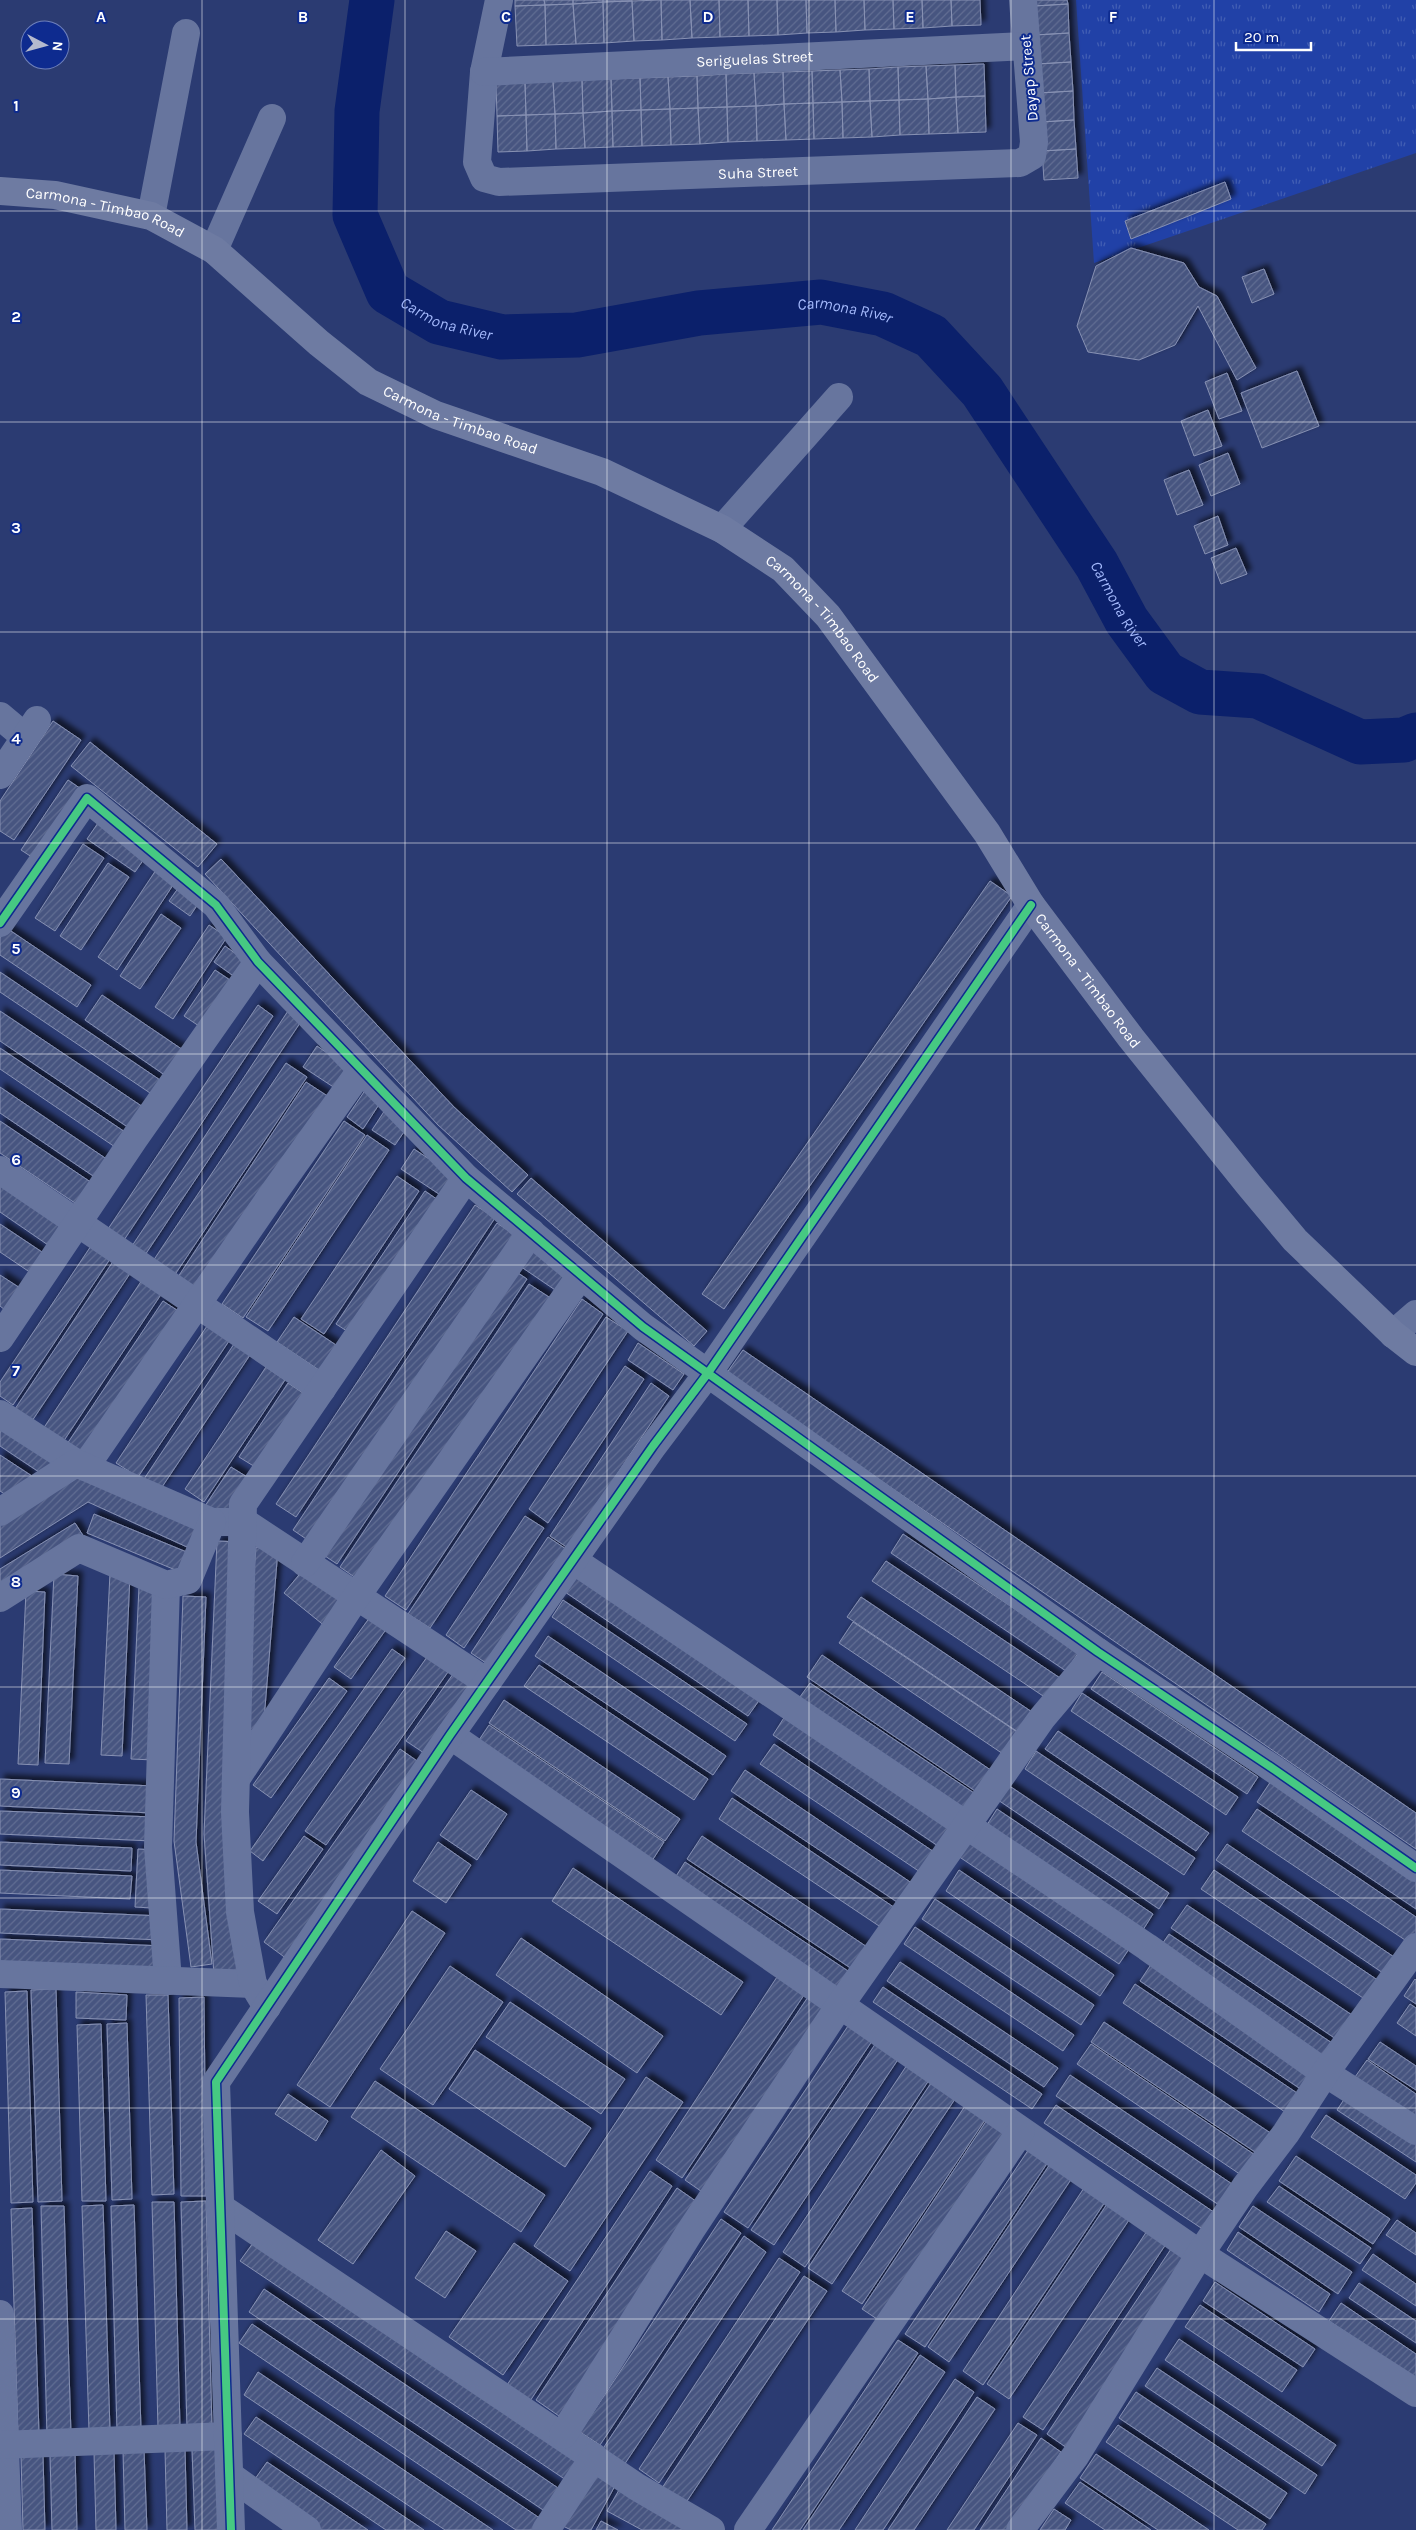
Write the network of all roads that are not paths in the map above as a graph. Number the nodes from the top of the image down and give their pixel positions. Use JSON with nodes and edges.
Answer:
{"nodes":[{"id":1,"x":499,"y":0,"type":"edge"},
{"id":2,"x":1023,"y":0,"type":"edge"},
{"id":3,"x":186,"y":33,"type":"dead end"},
{"id":4,"x":1026,"y":46,"type":"junction"},
{"id":5,"x":484,"y":72,"type":"junction"},
{"id":6,"x":272,"y":118,"type":"dead end"},
{"id":7,"x":1032,"y":156,"type":"joint"},
{"id":8,"x":0,"y":191,"type":"edge"},
{"id":9,"x":151,"y":216,"type":"junction"},
{"id":10,"x":214,"y":250,"type":"junction"},
{"id":11,"x":839,"y":397,"type":"dead end"},
{"id":12,"x":722,"y":530,"type":"junction"},
{"id":13,"x":0,"y":716,"type":"edge"},
{"id":14,"x":0,"y":775,"type":"edge"},
{"id":15,"x":1031,"y":905,"type":"junction"},
{"id":16,"x":0,"y":923,"type":"edge"},
{"id":17,"x":258,"y":962,"type":"junction"},
{"id":18,"x":361,"y":1070,"type":"junction"},
{"id":19,"x":0,"y":1170,"type":"edge"},
{"id":20,"x":466,"y":1178,"type":"junction"},
{"id":21,"x":78,"y":1222,"type":"junction"},
{"id":22,"x":531,"y":1232,"type":"junction"},
{"id":23,"x":581,"y":1275,"type":"junction"},
{"id":24,"x":197,"y":1304,"type":"junction"},
{"id":25,"x":1416,"y":1314,"type":"edge"},
{"id":26,"x":1393,"y":1334,"type":"junction"},
{"id":27,"x":0,"y":1338,"type":"edge"},
{"id":28,"x":1416,"y":1352,"type":"edge"},
{"id":29,"x":708,"y":1373,"type":"junction"},
{"id":30,"x":322,"y":1389,"type":"junction"},
{"id":31,"x":0,"y":1414,"type":"edge"},
{"id":32,"x":81,"y":1465,"type":"junction"},
{"id":33,"x":0,"y":1512,"type":"edge"},
{"id":34,"x":212,"y":1522,"type":"junction"},
{"id":35,"x":244,"y":1522,"type":"junction"},
{"id":36,"x":573,"y":1560,"type":"junction"},
{"id":37,"x":305,"y":1563,"type":"junction"},
{"id":38,"x":166,"y":1585,"type":"junction"},
{"id":39,"x":356,"y":1597,"type":"junction"},
{"id":40,"x":0,"y":1598,"type":"edge"},
{"id":41,"x":1098,"y":1652,"type":"junction"},
{"id":42,"x":487,"y":1682,"type":"junction"},
{"id":43,"x":450,"y":1735,"type":"junction"},
{"id":44,"x":236,"y":1780,"type":"junction"},
{"id":45,"x":967,"y":1825,"type":"junction"},
{"id":46,"x":1416,"y":1868,"type":"edge"},
{"id":47,"x":1416,"y":1947,"type":"edge"},
{"id":48,"x":0,"y":1974,"type":"edge"},
{"id":49,"x":168,"y":1981,"type":"junction"},
{"id":50,"x":253,"y":1984,"type":"junction"},
{"id":51,"x":840,"y":2006,"type":"junction"},
{"id":52,"x":267,"y":2007,"type":"junction"},
{"id":53,"x":1325,"y":2073,"type":"junction"},
{"id":54,"x":1021,"y":2131,"type":"junction"},
{"id":55,"x":1416,"y":2131,"type":"edge"},
{"id":56,"x":220,"y":2206,"type":"junction"},
{"id":57,"x":1200,"y":2254,"type":"junction"},
{"id":58,"x":0,"y":2314,"type":"edge"},
{"id":59,"x":1416,"y":2393,"type":"edge"},
{"id":60,"x":563,"y":2435,"type":"junction"},
{"id":61,"x":228,"y":2436,"type":"junction"},
{"id":62,"x":3,"y":2445,"type":"edge"},
{"id":63,"x":594,"y":2457,"type":"junction"},
{"id":64,"x":229,"y":2475,"type":"junction"},
{"id":65,"x":8,"y":2530,"type":"edge"},
{"id":66,"x":231,"y":2530,"type":"edge"},
{"id":67,"x":307,"y":2530,"type":"edge"},
{"id":68,"x":546,"y":2530,"type":"edge"},
{"id":69,"x":711,"y":2530,"type":"edge"},
{"id":70,"x":748,"y":2530,"type":"edge"},
{"id":71,"x":1020,"y":2530,"type":"edge"}],
"edges":[{"from":1,"to":5,"type":"street"},
{"from":2,"to":4,"type":"street","name":"Dayap Street"},
{"from":3,"to":9,"type":"street"},
{"from":4,"to":5,"type":"street","name":"Seriguelas Street"},
{"from":4,"to":7,"type":"street","name":"Dayap Street"},
{"from":5,"to":7,"type":"street","name":"Suha Street"},
{"from":6,"to":10,"type":"street"},
{"from":8,"to":9,"type":"main road","name":"Carmona - Timbao Road"},
{"from":9,"to":10,"type":"main road","name":"Carmona - Timbao Road"},
{"from":10,"to":12,"type":"main road","name":"Carmona - Timbao Road"},
{"from":11,"to":12,"type":"street"},
{"from":12,"to":15,"type":"main road","name":"Carmona - Timbao Road"},
{"from":13,"to":14,"type":"street"},
{"from":15,"to":26,"type":"main road","name":"Carmona - Timbao Road"},
{"from":15,"to":29,"type":"street"},
{"from":16,"to":17,"type":"street"},
{"from":17,"to":18,"type":"street"},
{"from":17,"to":21,"type":"street"},
{"from":18,"to":20,"type":"street"},
{"from":18,"to":24,"type":"street"},
{"from":19,"to":21,"type":"street"},
{"from":20,"to":22,"type":"street"},
{"from":20,"to":30,"type":"street"},
{"from":21,"to":24,"type":"street"},
{"from":21,"to":27,"type":"street"},
{"from":22,"to":23,"type":"street"},
{"from":22,"to":37,"type":"street"},
{"from":23,"to":29,"type":"street"},
{"from":23,"to":39,"type":"street"},
{"from":24,"to":30,"type":"street"},
{"from":24,"to":32,"type":"street"},
{"from":25,"to":26,"type":"street"},
{"from":26,"to":28,"type":"main road","name":"Carmona - Timbao Road"},
{"from":29,"to":36,"type":"street"},
{"from":29,"to":41,"type":"street"},
{"from":30,"to":35,"type":"street"},
{"from":31,"to":32,"type":"street"},
{"from":32,"to":33,"type":"street"},
{"from":32,"to":34,"type":"street"},
{"from":34,"to":35,"type":"street"},
{"from":34,"to":38,"type":"street"},
{"from":35,"to":37,"type":"street"},
{"from":35,"to":44,"type":"street"},
{"from":36,"to":42,"type":"street"},
{"from":36,"to":45,"type":"street"},
{"from":37,"to":39,"type":"street"},
{"from":38,"to":40,"type":"street"},
{"from":38,"to":49,"type":"street"},
{"from":39,"to":42,"type":"street"},
{"from":39,"to":44,"type":"street"},
{"from":41,"to":45,"type":"street"},
{"from":41,"to":46,"type":"street"},
{"from":42,"to":43,"type":"street"},
{"from":43,"to":51,"type":"street"},
{"from":43,"to":52,"type":"street"},
{"from":44,"to":50,"type":"street"},
{"from":45,"to":51,"type":"street"},
{"from":45,"to":53,"type":"street"},
{"from":47,"to":53,"type":"street"},
{"from":48,"to":49,"type":"street"},
{"from":49,"to":50,"type":"street"},
{"from":50,"to":52,"type":"street"},
{"from":51,"to":54,"type":"street"},
{"from":51,"to":60,"type":"street"},
{"from":52,"to":56,"type":"street"},
{"from":53,"to":55,"type":"street"},
{"from":53,"to":57,"type":"street"},
{"from":54,"to":57,"type":"street"},
{"from":54,"to":70,"type":"street"},
{"from":56,"to":60,"type":"street"},
{"from":56,"to":61,"type":"street"},
{"from":57,"to":59,"type":"street"},
{"from":57,"to":71,"type":"street"},
{"from":58,"to":62,"type":"street"},
{"from":60,"to":63,"type":"street"},
{"from":61,"to":62,"type":"street"},
{"from":61,"to":64,"type":"street"},
{"from":62,"to":65,"type":"street"},
{"from":63,"to":68,"type":"street"},
{"from":63,"to":69,"type":"street"},
{"from":64,"to":66,"type":"street"},
{"from":64,"to":67,"type":"street"}]}
